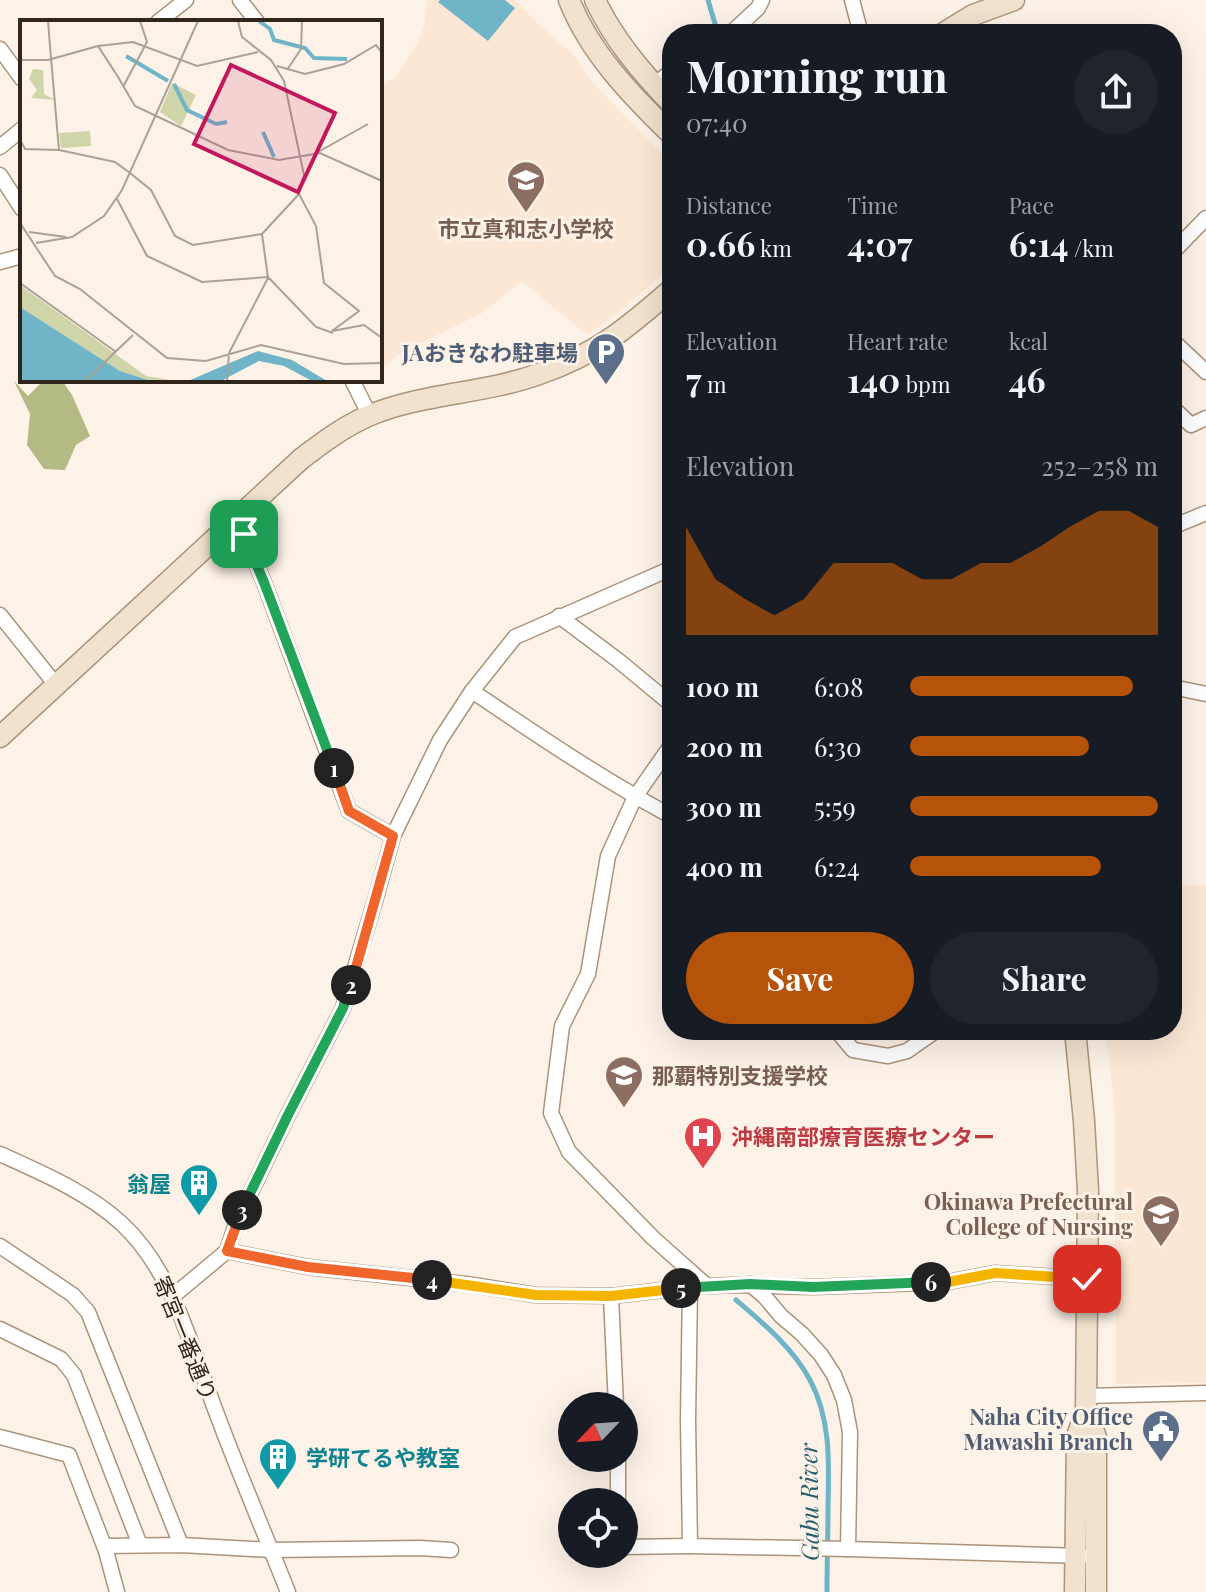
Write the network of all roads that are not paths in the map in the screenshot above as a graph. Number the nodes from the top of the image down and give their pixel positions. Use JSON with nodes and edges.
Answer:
{"nodes":[{"id":1,"x":186,"y":0,"type":"edge"},
{"id":2,"x":240,"y":0,"type":"edge"},
{"id":3,"x":569,"y":0,"type":"edge"},
{"id":4,"x":595,"y":0,"type":"edge"},
{"id":5,"x":762,"y":0,"type":"edge"},
{"id":6,"x":852,"y":0,"type":"edge"},
{"id":7,"x":1014,"y":0,"type":"edge"},
{"id":8,"x":161,"y":20,"type":"edge"},
{"id":9,"x":255,"y":20,"type":"edge"},
{"id":10,"x":741,"y":24,"type":"edge"},
{"id":11,"x":858,"y":24,"type":"edge"},
{"id":12,"x":958,"y":24,"type":"edge"},
{"id":13,"x":0,"y":49,"type":"edge"},
{"id":14,"x":20,"y":76,"type":"edge"},
{"id":15,"x":662,"y":79,"type":"edge"},
{"id":16,"x":654,"y":85,"type":"junction"},
{"id":17,"x":662,"y":93,"type":"edge"},
{"id":18,"x":662,"y":125,"type":"edge"},
{"id":19,"x":20,"y":131,"type":"edge"},
{"id":20,"x":0,"y":147,"type":"edge"},
{"id":21,"x":0,"y":175,"type":"edge"},
{"id":22,"x":20,"y":206,"type":"edge"},
{"id":23,"x":1206,"y":218,"type":"edge"},
{"id":24,"x":1182,"y":243,"type":"edge"},
{"id":25,"x":20,"y":257,"type":"edge"},
{"id":26,"x":0,"y":262,"type":"edge"},
{"id":27,"x":662,"y":297,"type":"edge"},
{"id":28,"x":1182,"y":349,"type":"edge"},
{"id":29,"x":1206,"y":372,"type":"edge"},
{"id":30,"x":353,"y":382,"type":"edge"},
{"id":31,"x":370,"y":416,"type":"junction"},
{"id":32,"x":1182,"y":416,"type":"edge"},
{"id":33,"x":1206,"y":418,"type":"edge"},
{"id":34,"x":1206,"y":513,"type":"edge"},
{"id":35,"x":234,"y":522,"type":"junction"},
{"id":36,"x":1182,"y":523,"type":"edge"},
{"id":37,"x":662,"y":572,"type":"edge"},
{"id":38,"x":0,"y":615,"type":"edge"},
{"id":39,"x":559,"y":616,"type":"junction"},
{"id":40,"x":56,"y":685,"type":"junction"},
{"id":41,"x":1182,"y":689,"type":"edge"},
{"id":42,"x":472,"y":691,"type":"junction"},
{"id":43,"x":1206,"y":694,"type":"edge"},
{"id":44,"x":662,"y":697,"type":"edge"},
{"id":45,"x":0,"y":737,"type":"edge"},
{"id":46,"x":662,"y":758,"type":"edge"},
{"id":47,"x":635,"y":797,"type":"junction"},
{"id":48,"x":662,"y":810,"type":"edge"},
{"id":49,"x":393,"y":836,"type":"junction"},
{"id":50,"x":844,"y":1040,"type":"edge"},
{"id":51,"x":923,"y":1040,"type":"edge"},
{"id":52,"x":1076,"y":1040,"type":"edge"},
{"id":53,"x":0,"y":1154,"type":"edge"},
{"id":54,"x":0,"y":1246,"type":"edge"},
{"id":55,"x":227,"y":1251,"type":"junction"},
{"id":56,"x":1087,"y":1279,"type":"junction"},
{"id":57,"x":750,"y":1284,"type":"junction"},
{"id":58,"x":708,"y":1286,"type":"junction"},
{"id":59,"x":690,"y":1287,"type":"junction"},
{"id":60,"x":173,"y":1296,"type":"junction"},
{"id":61,"x":611,"y":1296,"type":"junction"},
{"id":62,"x":0,"y":1329,"type":"edge"},
{"id":63,"x":615,"y":1392,"type":"edge"},
{"id":64,"x":1206,"y":1393,"type":"edge"},
{"id":65,"x":1086,"y":1404,"type":"junction"},
{"id":66,"x":0,"y":1437,"type":"edge"},
{"id":67,"x":140,"y":1545,"type":"junction"},
{"id":68,"x":181,"y":1545,"type":"junction"},
{"id":69,"x":104,"y":1546,"type":"junction"},
{"id":70,"x":690,"y":1546,"type":"junction"},
{"id":71,"x":638,"y":1547,"type":"edge"},
{"id":72,"x":843,"y":1549,"type":"junction"},
{"id":73,"x":271,"y":1550,"type":"junction"},
{"id":74,"x":451,"y":1550,"type":"dead end"},
{"id":75,"x":1086,"y":1557,"type":"junction"},
{"id":76,"x":117,"y":1592,"type":"edge"},
{"id":77,"x":288,"y":1592,"type":"edge"},
{"id":78,"x":1075,"y":1592,"type":"edge"},
{"id":79,"x":1096,"y":1592,"type":"edge"}],
"edges":[{"from":1,"to":8,"type":"street"},
{"from":2,"to":9,"type":"street"},
{"from":3,"to":18,"type":"main road"},
{"from":4,"to":16,"type":"main road"},
{"from":5,"to":10,"type":"street"},
{"from":6,"to":11,"type":"street"},
{"from":7,"to":12,"type":"main road"},
{"from":13,"to":14,"type":"street"},
{"from":15,"to":16,"type":"street"},
{"from":16,"to":17,"type":"main road"},
{"from":19,"to":20,"type":"street"},
{"from":21,"to":22,"type":"street"},
{"from":23,"to":24,"type":"street"},
{"from":25,"to":26,"type":"street"},
{"from":27,"to":31,"type":"main road"},
{"from":28,"to":29,"type":"street"},
{"from":30,"to":31,"type":"street"},
{"from":31,"to":35,"type":"main road"},
{"from":32,"to":33,"type":"street"},
{"from":34,"to":36,"type":"street"},
{"from":35,"to":40,"type":"main road"},
{"from":35,"to":49,"type":"street"},
{"from":37,"to":39,"type":"street"},
{"from":38,"to":40,"type":"street"},
{"from":39,"to":42,"type":"street"},
{"from":39,"to":44,"type":"street"},
{"from":40,"to":45,"type":"main road"},
{"from":41,"to":43,"type":"street"},
{"from":42,"to":47,"type":"street"},
{"from":42,"to":49,"type":"street"},
{"from":46,"to":47,"type":"street"},
{"from":47,"to":48,"type":"street"},
{"from":47,"to":58,"type":"street"},
{"from":49,"to":55,"type":"street"},
{"from":50,"to":51,"type":"street"},
{"from":52,"to":56,"type":"main road"},
{"from":53,"to":60,"type":"street","name":"寄宮一番通り"},
{"from":54,"to":68,"type":"street"},
{"from":55,"to":60,"type":"street"},
{"from":55,"to":61,"type":"street"},
{"from":56,"to":57,"type":"street"},
{"from":56,"to":65,"type":"main road"},
{"from":57,"to":58,"type":"street"},
{"from":57,"to":72,"type":"street"},
{"from":58,"to":59,"type":"street"},
{"from":59,"to":61,"type":"street"},
{"from":59,"to":70,"type":"street"},
{"from":60,"to":73,"type":"street","name":"寄宮一番通り"},
{"from":61,"to":63,"type":"street"},
{"from":62,"to":67,"type":"street"},
{"from":64,"to":65,"type":"street"},
{"from":65,"to":75,"type":"main road"},
{"from":66,"to":69,"type":"street"},
{"from":67,"to":68,"type":"street"},
{"from":67,"to":69,"type":"street"},
{"from":68,"to":73,"type":"street"},
{"from":69,"to":76,"type":"street"},
{"from":70,"to":71,"type":"street"},
{"from":70,"to":72,"type":"street"},
{"from":72,"to":75,"type":"street"},
{"from":73,"to":74,"type":"street"},
{"from":73,"to":77,"type":"street","name":"寄宮一番通り"},
{"from":75,"to":78,"type":"main road"},
{"from":75,"to":79,"type":"main road"}]}
